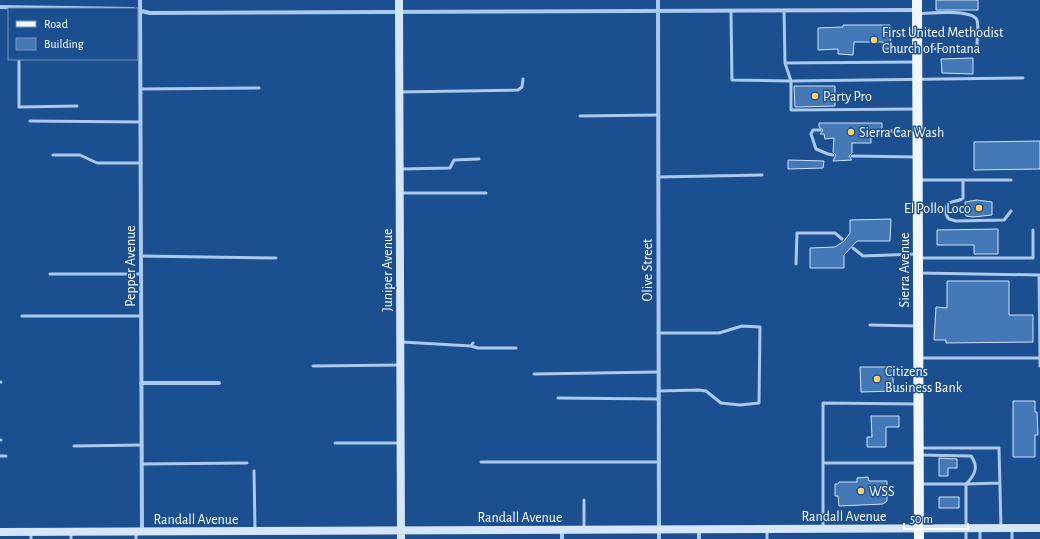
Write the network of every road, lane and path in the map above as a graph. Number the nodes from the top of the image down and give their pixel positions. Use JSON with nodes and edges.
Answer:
{"nodes":[{"id":1,"x":140,"y":0,"type":"edge"},
{"id":2,"x":399,"y":0,"type":"edge"},
{"id":3,"x":658,"y":0,"type":"edge"},
{"id":4,"x":0,"y":7,"type":"edge"},
{"id":5,"x":18,"y":8,"type":"edge"},
{"id":6,"x":918,"y":8,"type":"edge"},
{"id":7,"x":139,"y":10,"type":"edge"},
{"id":8,"x":784,"y":11,"type":"junction"},
{"id":9,"x":658,"y":12,"type":"junction"},
{"id":10,"x":731,"y":12,"type":"junction"},
{"id":11,"x":399,"y":13,"type":"junction"},
{"id":12,"x":918,"y":49,"type":"junction"},
{"id":13,"x":19,"y":60,"type":"edge"},
{"id":14,"x":918,"y":62,"type":"junction"},
{"id":15,"x":785,"y":63,"type":"junction"},
{"id":16,"x":1023,"y":78,"type":"dead end"},
{"id":17,"x":523,"y":79,"type":"dead end"},
{"id":18,"x":918,"y":80,"type":"junction"},
{"id":19,"x":791,"y":81,"type":"junction"},
{"id":20,"x":259,"y":88,"type":"dead end"},
{"id":21,"x":141,"y":89,"type":"junction"},
{"id":22,"x":399,"y":92,"type":"junction"},
{"id":23,"x":77,"y":106,"type":"dead end"},
{"id":24,"x":918,"y":109,"type":"junction"},
{"id":25,"x":658,"y":115,"type":"junction"},
{"id":26,"x":580,"y":116,"type":"dead end"},
{"id":27,"x":30,"y":121,"type":"dead end"},
{"id":28,"x":141,"y":122,"type":"junction"},
{"id":29,"x":820,"y":130,"type":"dead end"},
{"id":30,"x":882,"y":131,"type":"dead end"},
{"id":31,"x":918,"y":131,"type":"junction"},
{"id":32,"x":53,"y":155,"type":"dead end"},
{"id":33,"x":833,"y":155,"type":"dead end"},
{"id":34,"x":852,"y":156,"type":"dead end"},
{"id":35,"x":918,"y":157,"type":"junction"},
{"id":36,"x":479,"y":160,"type":"dead end"},
{"id":37,"x":141,"y":163,"type":"junction"},
{"id":38,"x":400,"y":169,"type":"junction"},
{"id":39,"x":762,"y":175,"type":"dead end"},
{"id":40,"x":658,"y":177,"type":"junction"},
{"id":41,"x":918,"y":180,"type":"junction"},
{"id":42,"x":963,"y":180,"type":"junction"},
{"id":43,"x":1011,"y":180,"type":"dead end"},
{"id":44,"x":486,"y":193,"type":"dead end"},
{"id":45,"x":400,"y":194,"type":"junction"},
{"id":46,"x":1011,"y":211,"type":"dead end"},
{"id":47,"x":1033,"y":230,"type":"dead end"},
{"id":48,"x":842,"y":238,"type":"dead end"},
{"id":49,"x":853,"y":248,"type":"dead end"},
{"id":50,"x":141,"y":256,"type":"junction"},
{"id":51,"x":918,"y":256,"type":"junction"},
{"id":52,"x":276,"y":258,"type":"dead end"},
{"id":53,"x":796,"y":264,"type":"dead end"},
{"id":54,"x":918,"y":272,"type":"junction"},
{"id":55,"x":50,"y":274,"type":"dead end"},
{"id":56,"x":141,"y":274,"type":"junction"},
{"id":57,"x":22,"y":316,"type":"dead end"},
{"id":58,"x":141,"y":316,"type":"junction"},
{"id":59,"x":870,"y":325,"type":"dead end"},
{"id":60,"x":918,"y":326,"type":"junction"},
{"id":61,"x":658,"y":333,"type":"junction"},
{"id":62,"x":400,"y":342,"type":"junction"},
{"id":63,"x":516,"y":348,"type":"dead end"},
{"id":64,"x":918,"y":358,"type":"junction"},
{"id":65,"x":1040,"y":358,"type":"edge"},
{"id":66,"x":400,"y":365,"type":"junction"},
{"id":67,"x":314,"y":366,"type":"dead end"},
{"id":68,"x":1040,"y":366,"type":"edge"},
{"id":69,"x":658,"y":372,"type":"junction"},
{"id":70,"x":534,"y":374,"type":"dead end"},
{"id":71,"x":140,"y":383,"type":"junction"},
{"id":72,"x":219,"y":383,"type":"dead end"},
{"id":73,"x":658,"y":391,"type":"junction"},
{"id":74,"x":558,"y":398,"type":"dead end"},
{"id":75,"x":658,"y":399,"type":"junction"},
{"id":76,"x":918,"y":404,"type":"junction"},
{"id":77,"x":335,"y":443,"type":"dead end"},
{"id":78,"x":400,"y":443,"type":"junction"},
{"id":79,"x":142,"y":445,"type":"junction"},
{"id":80,"x":74,"y":446,"type":"dead end"},
{"id":81,"x":919,"y":455,"type":"junction"},
{"id":82,"x":0,"y":456,"type":"edge"},
{"id":83,"x":6,"y":456,"type":"dead end"},
{"id":84,"x":481,"y":462,"type":"dead end"},
{"id":85,"x":658,"y":462,"type":"junction"},
{"id":86,"x":247,"y":463,"type":"dead end"},
{"id":87,"x":823,"y":463,"type":"junction"},
{"id":88,"x":142,"y":464,"type":"junction"},
{"id":89,"x":254,"y":471,"type":"dead end"},
{"id":90,"x":1000,"y":483,"type":"junction"},
{"id":91,"x":919,"y":484,"type":"junction"},
{"id":92,"x":966,"y":484,"type":"junction"},
{"id":93,"x":584,"y":500,"type":"dead end"},
{"id":94,"x":919,"y":528,"type":"junction"},
{"id":95,"x":965,"y":528,"type":"junction"},
{"id":96,"x":980,"y":528,"type":"junction"},
{"id":97,"x":1002,"y":528,"type":"junction"},
{"id":98,"x":1012,"y":528,"type":"junction"},
{"id":99,"x":1040,"y":528,"type":"edge"},
{"id":100,"x":766,"y":529,"type":"junction"},
{"id":101,"x":823,"y":529,"type":"junction"},
{"id":102,"x":562,"y":530,"type":"junction"},
{"id":103,"x":584,"y":530,"type":"junction"},
{"id":104,"x":659,"y":530,"type":"junction"},
{"id":105,"x":699,"y":530,"type":"junction"},
{"id":106,"x":255,"y":531,"type":"junction"},
{"id":107,"x":0,"y":532,"type":"edge"},
{"id":108,"x":138,"y":534,"type":"edge"},
{"id":109,"x":211,"y":535,"type":"edge"},
{"id":110,"x":401,"y":535,"type":"edge"},
{"id":111,"x":31,"y":536,"type":"edge"},
{"id":112,"x":71,"y":536,"type":"edge"},
{"id":113,"x":562,"y":539,"type":"edge"},
{"id":114,"x":659,"y":539,"type":"edge"},
{"id":115,"x":699,"y":539,"type":"edge"},
{"id":116,"x":767,"y":539,"type":"edge"},
{"id":117,"x":919,"y":539,"type":"edge"},
{"id":118,"x":966,"y":539,"type":"edge"},
{"id":119,"x":980,"y":539,"type":"edge"},
{"id":120,"x":1012,"y":539,"type":"edge"}],
"edges":[{"from":1,"to":7,"type":"street","name":"Pepper Avenue"},
{"from":2,"to":11,"type":"street","name":"Juniper Avenue"},
{"from":3,"to":9,"type":"street","name":"Olive Street"},
{"from":4,"to":5,"type":"street"},
{"from":6,"to":8,"type":"street"},
{"from":6,"to":12,"type":"main road","name":"Sierra Avenue"},
{"from":6,"to":12,"type":"lane"},
{"from":7,"to":11,"type":"street"},
{"from":7,"to":21,"type":"street","name":"Pepper Avenue"},
{"from":8,"to":10,"type":"street"},
{"from":8,"to":15,"type":"lane"},
{"from":9,"to":10,"type":"street"},
{"from":9,"to":11,"type":"street"},
{"from":9,"to":25,"type":"street","name":"Olive Street"},
{"from":10,"to":19,"type":"lane"},
{"from":11,"to":22,"type":"street","name":"Juniper Avenue"},
{"from":12,"to":14,"type":"main road","name":"Sierra Avenue"},
{"from":13,"to":23,"type":"lane"},
{"from":14,"to":15,"type":"lane"},
{"from":14,"to":18,"type":"main road","name":"Sierra Avenue"},
{"from":15,"to":19,"type":"lane"},
{"from":16,"to":18,"type":"lane"},
{"from":17,"to":22,"type":"lane"},
{"from":18,"to":19,"type":"lane"},
{"from":18,"to":24,"type":"main road","name":"Sierra Avenue"},
{"from":19,"to":24,"type":"lane"},
{"from":20,"to":21,"type":"lane"},
{"from":21,"to":28,"type":"street","name":"Pepper Avenue"},
{"from":22,"to":38,"type":"street","name":"Juniper Avenue"},
{"from":24,"to":31,"type":"main road","name":"Sierra Avenue"},
{"from":25,"to":26,"type":"lane"},
{"from":25,"to":40,"type":"street","name":"Olive Street"},
{"from":27,"to":28,"type":"lane"},
{"from":28,"to":37,"type":"street","name":"Pepper Avenue"},
{"from":29,"to":33,"type":"lane"},
{"from":30,"to":31,"type":"lane"},
{"from":31,"to":35,"type":"main road","name":"Sierra Avenue"},
{"from":32,"to":37,"type":"lane"},
{"from":34,"to":35,"type":"lane"},
{"from":35,"to":41,"type":"main road","name":"Sierra Avenue"},
{"from":36,"to":38,"type":"lane"},
{"from":37,"to":50,"type":"street","name":"Pepper Avenue"},
{"from":38,"to":45,"type":"street","name":"Juniper Avenue"},
{"from":39,"to":40,"type":"lane"},
{"from":40,"to":61,"type":"street","name":"Olive Street"},
{"from":41,"to":42,"type":"lane"},
{"from":41,"to":51,"type":"main road","name":"Sierra Avenue"},
{"from":42,"to":43,"type":"lane"},
{"from":42,"to":46,"type":"lane"},
{"from":44,"to":45,"type":"lane"},
{"from":45,"to":62,"type":"street","name":"Juniper Avenue"},
{"from":47,"to":51,"type":"lane"},
{"from":48,"to":53,"type":"lane"},
{"from":49,"to":51,"type":"lane"},
{"from":50,"to":52,"type":"lane"},
{"from":50,"to":56,"type":"street","name":"Pepper Avenue"},
{"from":51,"to":54,"type":"main road","name":"Sierra Avenue"},
{"from":54,"to":60,"type":"main road","name":"Sierra Avenue"},
{"from":54,"to":65,"type":"lane"},
{"from":55,"to":56,"type":"lane"},
{"from":56,"to":58,"type":"street","name":"Pepper Avenue"},
{"from":57,"to":58,"type":"lane"},
{"from":58,"to":71,"type":"street","name":"Pepper Avenue"},
{"from":59,"to":60,"type":"lane"},
{"from":60,"to":64,"type":"main road","name":"Sierra Avenue"},
{"from":61,"to":69,"type":"street","name":"Olive Street"},
{"from":61,"to":73,"type":"lane"},
{"from":62,"to":63,"type":"lane"},
{"from":62,"to":66,"type":"street","name":"Juniper Avenue"},
{"from":64,"to":65,"type":"lane"},
{"from":64,"to":76,"type":"main road","name":"Sierra Avenue"},
{"from":65,"to":68,"type":"lane"},
{"from":66,"to":67,"type":"lane"},
{"from":66,"to":78,"type":"street","name":"Juniper Avenue"},
{"from":69,"to":70,"type":"lane"},
{"from":69,"to":73,"type":"street","name":"Olive Street"},
{"from":71,"to":72,"type":"street"},
{"from":71,"to":79,"type":"street","name":"Pepper Avenue"},
{"from":73,"to":75,"type":"street","name":"Olive Street"},
{"from":74,"to":75,"type":"lane"},
{"from":75,"to":85,"type":"street","name":"Olive Street"},
{"from":76,"to":81,"type":"main road","name":"Sierra Avenue"},
{"from":76,"to":87,"type":"lane"},
{"from":77,"to":78,"type":"lane"},
{"from":78,"to":110,"type":"street","name":"Juniper Avenue"},
{"from":79,"to":80,"type":"lane"},
{"from":79,"to":88,"type":"street","name":"Pepper Avenue"},
{"from":81,"to":87,"type":"lane"},
{"from":81,"to":90,"type":"lane"},
{"from":81,"to":91,"type":"main road","name":"Sierra Avenue"},
{"from":81,"to":92,"type":"lane"},
{"from":82,"to":83,"type":"lane"},
{"from":84,"to":85,"type":"lane"},
{"from":85,"to":104,"type":"street","name":"Olive Street"},
{"from":86,"to":88,"type":"lane"},
{"from":87,"to":101,"type":"lane"},
{"from":88,"to":108,"type":"street","name":"Pepper Avenue"},
{"from":89,"to":106,"type":"lane"},
{"from":90,"to":92,"type":"lane"},
{"from":90,"to":97,"type":"lane"},
{"from":91,"to":92,"type":"lane"},
{"from":91,"to":94,"type":"main road","name":"Sierra Avenue"},
{"from":92,"to":95,"type":"lane"},
{"from":93,"to":103,"type":"lane"},
{"from":94,"to":95,"type":"street","name":"Randall Avenue"},
{"from":94,"to":101,"type":"street","name":"Randall Avenue"},
{"from":94,"to":117,"type":"main road","name":"Sierra Avenue"},
{"from":95,"to":96,"type":"street","name":"Randall Avenue"},
{"from":95,"to":118,"type":"lane"},
{"from":96,"to":97,"type":"street","name":"Randall Avenue"},
{"from":96,"to":119,"type":"lane"},
{"from":97,"to":98,"type":"street","name":"Randall Avenue"},
{"from":98,"to":99,"type":"street","name":"Randall Avenue"},
{"from":98,"to":120,"type":"lane"},
{"from":100,"to":101,"type":"street","name":"Randall Avenue"},
{"from":100,"to":105,"type":"street","name":"Randall Avenue"},
{"from":100,"to":116,"type":"lane"},
{"from":102,"to":103,"type":"street","name":"Randall Avenue"},
{"from":102,"to":110,"type":"street","name":"Randall Avenue"},
{"from":102,"to":113,"type":"street"},
{"from":103,"to":104,"type":"street","name":"Randall Avenue"},
{"from":104,"to":105,"type":"street","name":"Randall Avenue"},
{"from":104,"to":114,"type":"street","name":"Olive Street"},
{"from":105,"to":115,"type":"street"},
{"from":106,"to":109,"type":"street","name":"Randall Avenue"},
{"from":106,"to":110,"type":"street","name":"Randall Avenue"},
{"from":107,"to":111,"type":"street","name":"Randall Avenue"},
{"from":108,"to":109,"type":"street","name":"Randall Avenue"},
{"from":108,"to":112,"type":"street","name":"Randall Avenue"},
{"from":111,"to":112,"type":"street","name":"Randall Avenue"}]}
